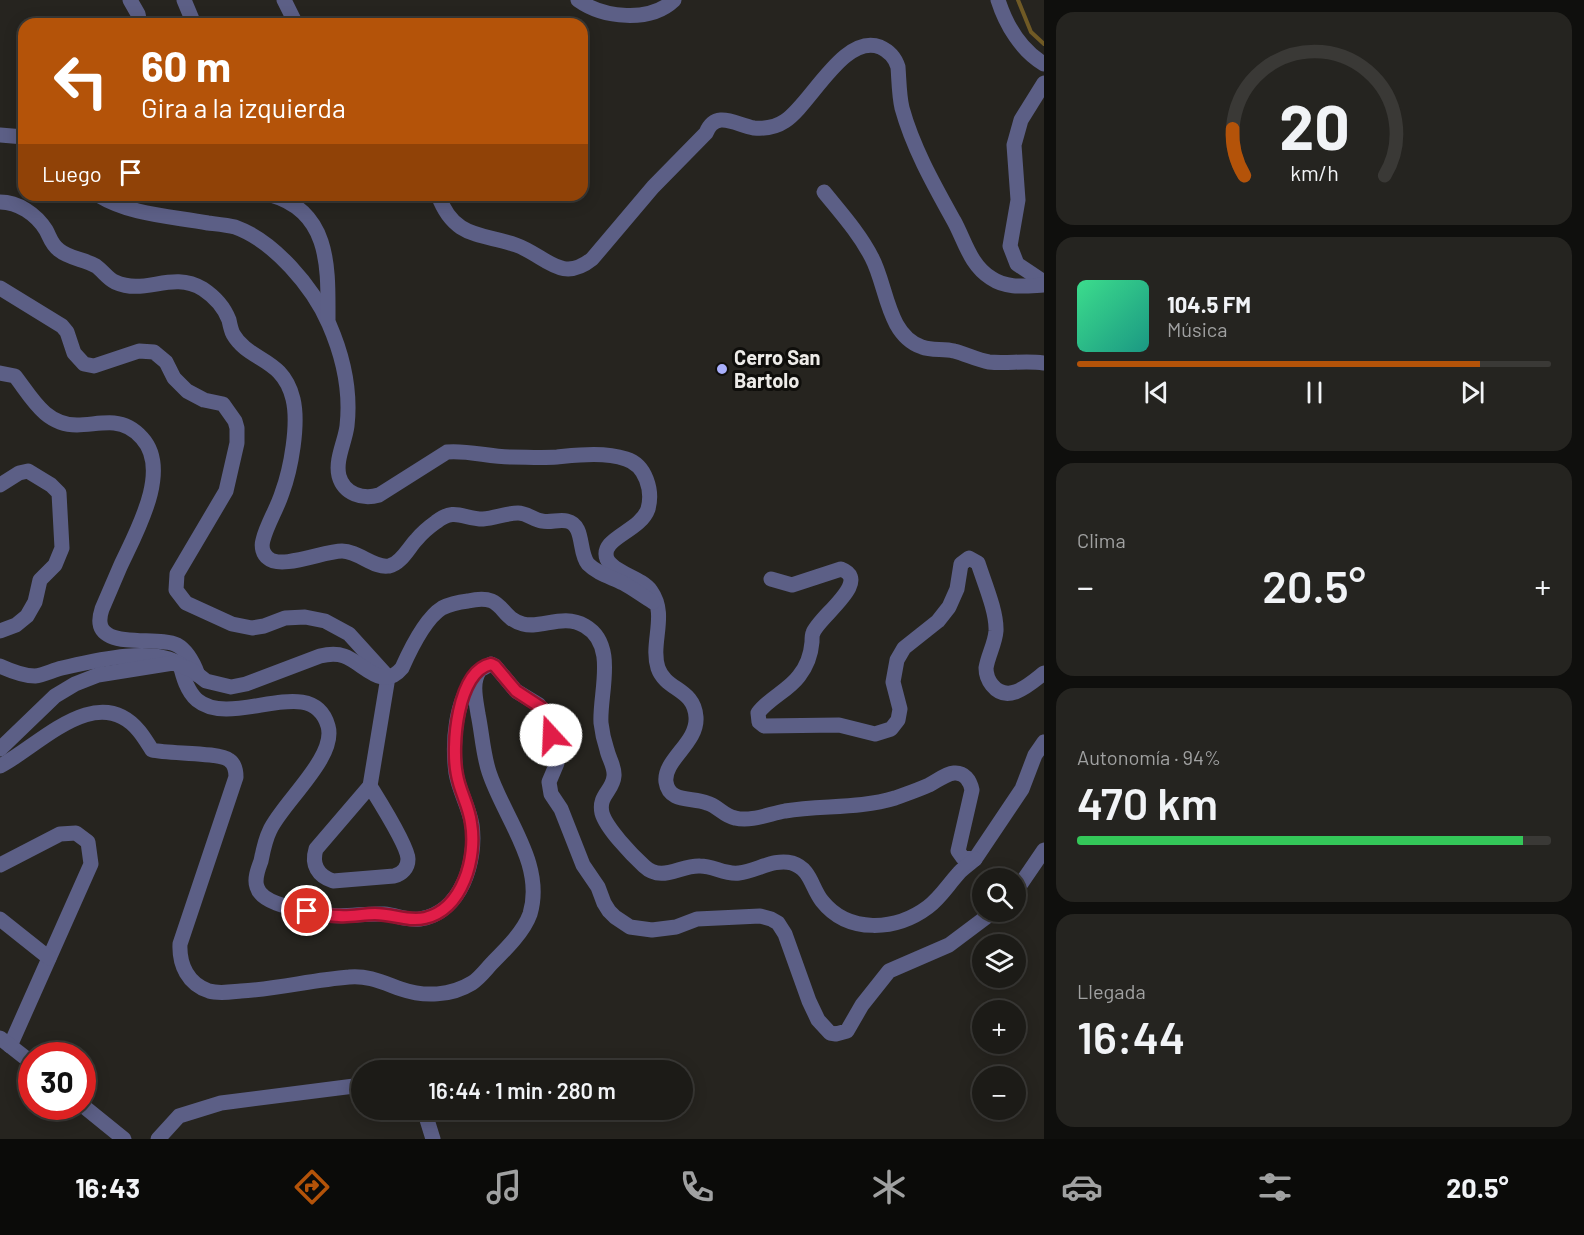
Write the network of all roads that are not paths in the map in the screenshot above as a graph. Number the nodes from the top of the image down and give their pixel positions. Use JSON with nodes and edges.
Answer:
{"nodes":[{"id":1,"x":130,"y":0,"type":"edge"},
{"id":2,"x":184,"y":0,"type":"edge"},
{"id":3,"x":284,"y":0,"type":"edge"},
{"id":4,"x":578,"y":0,"type":"edge"},
{"id":5,"x":674,"y":0,"type":"edge"},
{"id":6,"x":998,"y":0,"type":"edge"},
{"id":7,"x":139,"y":18,"type":"edge"},
{"id":8,"x":192,"y":18,"type":"edge"},
{"id":9,"x":293,"y":18,"type":"edge"},
{"id":10,"x":1044,"y":64,"type":"edge"},
{"id":11,"x":1044,"y":83,"type":"edge"},
{"id":12,"x":0,"y":135,"type":"edge"},
{"id":13,"x":18,"y":136,"type":"edge"},
{"id":14,"x":824,"y":192,"type":"dead end"},
{"id":15,"x":108,"y":201,"type":"edge"},
{"id":16,"x":285,"y":201,"type":"edge"},
{"id":17,"x":441,"y":201,"type":"edge"},
{"id":18,"x":0,"y":202,"type":"edge"},
{"id":19,"x":1044,"y":284,"type":"edge"},
{"id":20,"x":0,"y":288,"type":"edge"},
{"id":21,"x":328,"y":321,"type":"junction"},
{"id":22,"x":1044,"y":363,"type":"edge"},
{"id":23,"x":0,"y":373,"type":"edge"},
{"id":24,"x":0,"y":485,"type":"edge"},
{"id":25,"x":771,"y":579,"type":"dead end"},
{"id":26,"x":658,"y":606,"type":"junction"},
{"id":27,"x":0,"y":632,"type":"edge"},
{"id":28,"x":180,"y":664,"type":"junction"},
{"id":29,"x":0,"y":666,"type":"edge"},
{"id":30,"x":1044,"y":673,"type":"edge"},
{"id":31,"x":476,"y":675,"type":"junction"},
{"id":32,"x":199,"y":676,"type":"junction"},
{"id":33,"x":388,"y":677,"type":"junction"},
{"id":34,"x":1044,"y":742,"type":"edge"},
{"id":35,"x":0,"y":749,"type":"edge"},
{"id":36,"x":0,"y":766,"type":"edge"},
{"id":37,"x":370,"y":786,"type":"junction"},
{"id":38,"x":1044,"y":850,"type":"edge"},
{"id":39,"x":975,"y":859,"type":"junction"},
{"id":40,"x":0,"y":865,"type":"edge"},
{"id":41,"x":1026,"y":876,"type":"edge"},
{"id":42,"x":0,"y":919,"type":"edge"},
{"id":43,"x":980,"y":922,"type":"edge"},
{"id":44,"x":49,"y":958,"type":"junction"},
{"id":45,"x":5,"y":1042,"type":"edge"},
{"id":46,"x":18,"y":1053,"type":"edge"},
{"id":47,"x":351,"y":1086,"type":"edge"},
{"id":48,"x":96,"y":1116,"type":"edge"},
{"id":49,"x":427,"y":1120,"type":"edge"},
{"id":50,"x":124,"y":1139,"type":"edge"},
{"id":51,"x":158,"y":1139,"type":"edge"},
{"id":52,"x":433,"y":1139,"type":"edge"}],
"edges":[{"from":1,"to":7,"type":"street"},
{"from":2,"to":8,"type":"street"},
{"from":3,"to":9,"type":"street"},
{"from":4,"to":5,"type":"street"},
{"from":6,"to":10,"type":"street"},
{"from":11,"to":19,"type":"street"},
{"from":12,"to":13,"type":"street"},
{"from":14,"to":22,"type":"street"},
{"from":15,"to":21,"type":"street"},
{"from":16,"to":21,"type":"street"},
{"from":17,"to":19,"type":"street"},
{"from":18,"to":26,"type":"street"},
{"from":20,"to":33,"type":"street"},
{"from":21,"to":26,"type":"street"},
{"from":23,"to":32,"type":"street"},
{"from":24,"to":27,"type":"street"},
{"from":25,"to":30,"type":"street"},
{"from":26,"to":39,"type":"street"},
{"from":28,"to":29,"type":"street"},
{"from":28,"to":31,"type":"street"},
{"from":28,"to":32,"type":"street"},
{"from":28,"to":35,"type":"street"},
{"from":31,"to":36,"type":"street"},
{"from":31,"to":43,"type":"street"},
{"from":32,"to":33,"type":"street"},
{"from":33,"to":37,"type":"street"},
{"from":33,"to":39,"type":"street"},
{"from":34,"to":39,"type":"street"},
{"from":37,"to":37,"type":"street"},
{"from":38,"to":41,"type":"street"},
{"from":40,"to":44,"type":"street"},
{"from":42,"to":44,"type":"street"},
{"from":44,"to":45,"type":"street"},
{"from":45,"to":46,"type":"street"},
{"from":47,"to":51,"type":"street"},
{"from":48,"to":50,"type":"street"},
{"from":49,"to":52,"type":"street"}]}
